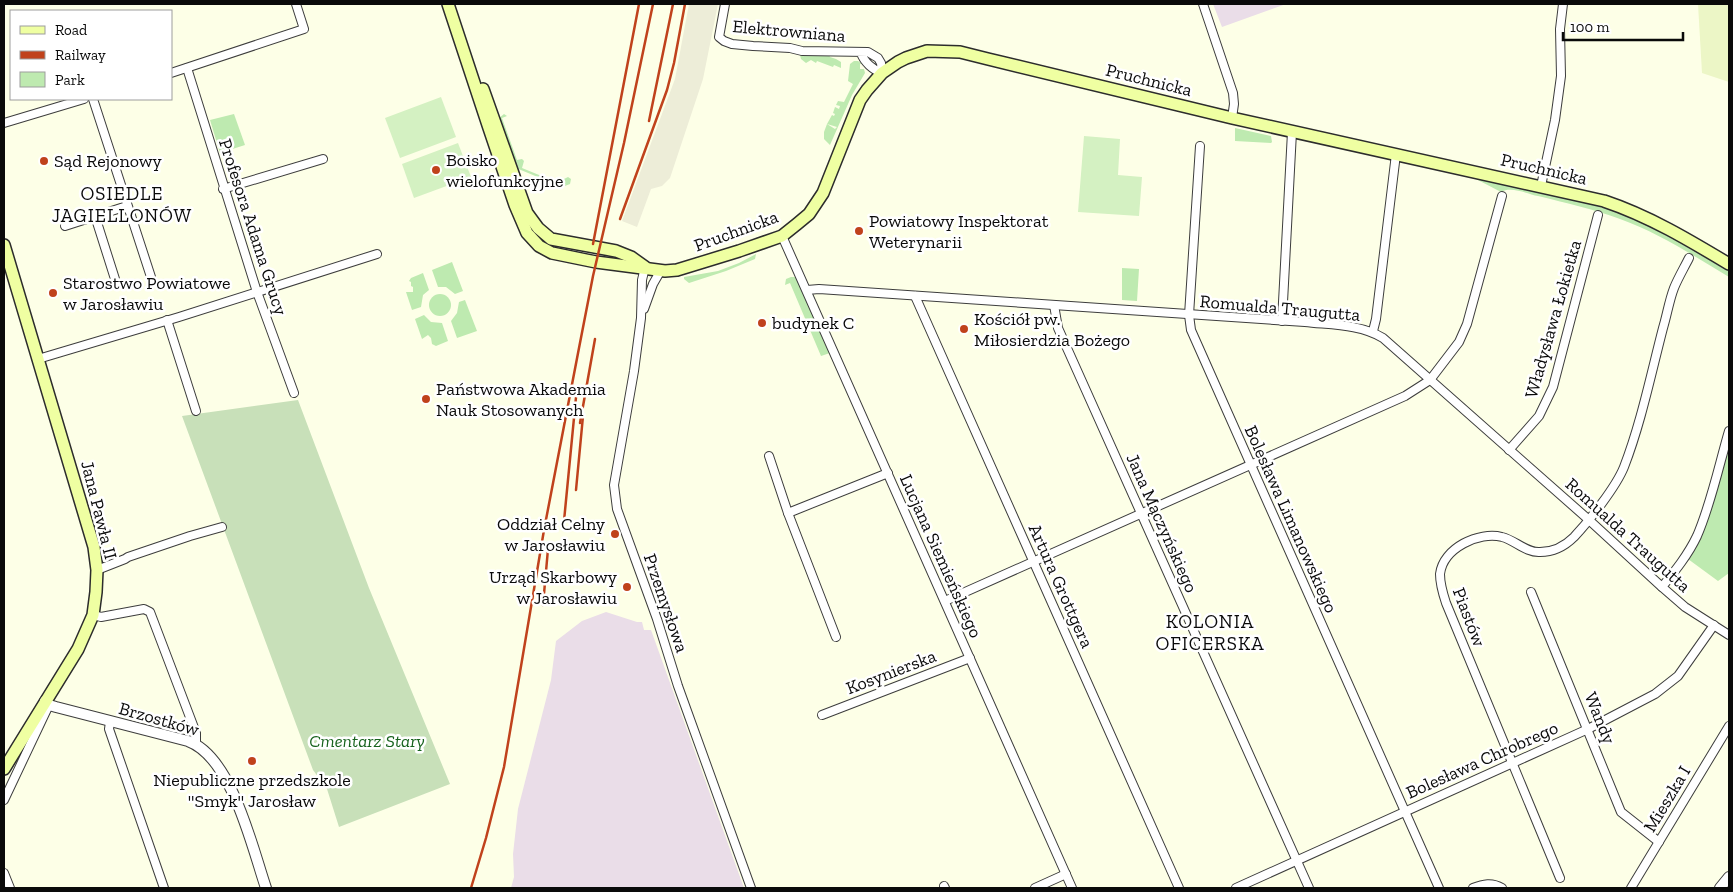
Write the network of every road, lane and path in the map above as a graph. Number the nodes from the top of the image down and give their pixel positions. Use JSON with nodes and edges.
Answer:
{"nodes":[{"id":1,"x":296,"y":4,"type":"edge"},
{"id":2,"x":725,"y":4,"type":"edge"},
{"id":3,"x":1203,"y":4,"type":"edge"},
{"id":4,"x":1563,"y":4,"type":"edge"},
{"id":5,"x":450,"y":5,"type":"edge"},
{"id":6,"x":187,"y":68,"type":"junction"},
{"id":7,"x":172,"y":73,"type":"edge"},
{"id":8,"x":882,"y":73,"type":"junction"},
{"id":9,"x":81,"y":100,"type":"edge"},
{"id":10,"x":93,"y":100,"type":"edge"},
{"id":11,"x":1232,"y":118,"type":"junction"},
{"id":12,"x":4,"y":123,"type":"edge"},
{"id":13,"x":1292,"y":132,"type":"junction"},
{"id":14,"x":1200,"y":146,"type":"dead end"},
{"id":15,"x":1396,"y":154,"type":"junction"},
{"id":16,"x":323,"y":159,"type":"dead end"},
{"id":17,"x":1541,"y":186,"type":"junction"},
{"id":18,"x":223,"y":189,"type":"junction"},
{"id":19,"x":1502,"y":196,"type":"dead end"},
{"id":20,"x":127,"y":206,"type":"junction"},
{"id":21,"x":1598,"y":215,"type":"dead end"},
{"id":22,"x":95,"y":216,"type":"junction"},
{"id":23,"x":65,"y":226,"type":"dead end"},
{"id":24,"x":782,"y":236,"type":"junction"},
{"id":25,"x":4,"y":245,"type":"edge"},
{"id":26,"x":377,"y":254,"type":"dead end"},
{"id":27,"x":1689,"y":258,"type":"dead end"},
{"id":28,"x":1729,"y":264,"type":"edge"},
{"id":29,"x":645,"y":267,"type":"junction"},
{"id":30,"x":661,"y":270,"type":"junction"},
{"id":31,"x":151,"y":278,"type":"dead end"},
{"id":32,"x":115,"y":279,"type":"dead end"},
{"id":33,"x":807,"y":290,"type":"junction"},
{"id":34,"x":257,"y":292,"type":"junction"},
{"id":35,"x":914,"y":296,"type":"junction"},
{"id":36,"x":1054,"y":305,"type":"junction"},
{"id":37,"x":1189,"y":315,"type":"junction"},
{"id":38,"x":641,"y":318,"type":"junction"},
{"id":39,"x":168,"y":320,"type":"junction"},
{"id":40,"x":1282,"y":321,"type":"junction"},
{"id":41,"x":1372,"y":331,"type":"junction"},
{"id":42,"x":38,"y":359,"type":"junction"},
{"id":43,"x":1430,"y":380,"type":"junction"},
{"id":44,"x":294,"y":393,"type":"dead end"},
{"id":45,"x":196,"y":411,"type":"dead end"},
{"id":46,"x":1729,"y":431,"type":"edge"},
{"id":47,"x":1728,"y":444,"type":"edge"},
{"id":48,"x":1509,"y":450,"type":"junction"},
{"id":49,"x":769,"y":456,"type":"dead end"},
{"id":50,"x":1250,"y":464,"type":"junction"},
{"id":51,"x":888,"y":473,"type":"junction"},
{"id":52,"x":788,"y":512,"type":"junction"},
{"id":53,"x":1141,"y":513,"type":"junction"},
{"id":54,"x":1589,"y":520,"type":"junction"},
{"id":55,"x":222,"y":527,"type":"dead end"},
{"id":56,"x":1034,"y":561,"type":"junction"},
{"id":57,"x":97,"y":570,"type":"junction"},
{"id":58,"x":1662,"y":588,"type":"junction"},
{"id":59,"x":1531,"y":592,"type":"dead end"},
{"id":60,"x":945,"y":601,"type":"junction"},
{"id":61,"x":93,"y":615,"type":"junction"},
{"id":62,"x":1714,"y":625,"type":"junction"},
{"id":63,"x":1729,"y":635,"type":"edge"},
{"id":64,"x":836,"y":637,"type":"dead end"},
{"id":65,"x":970,"y":658,"type":"junction"},
{"id":66,"x":47,"y":703,"type":"junction"},
{"id":67,"x":822,"y":715,"type":"dead end"},
{"id":68,"x":110,"y":722,"type":"junction"},
{"id":69,"x":1729,"y":726,"type":"edge"},
{"id":70,"x":1588,"y":728,"type":"junction"},
{"id":71,"x":196,"y":744,"type":"junction"},
{"id":72,"x":1512,"y":762,"type":"junction"},
{"id":73,"x":4,"y":769,"type":"edge"},
{"id":74,"x":4,"y":800,"type":"edge"},
{"id":75,"x":1405,"y":811,"type":"junction"},
{"id":76,"x":1659,"y":842,"type":"junction"},
{"id":77,"x":1297,"y":862,"type":"junction"},
{"id":78,"x":4,"y":873,"type":"edge"},
{"id":79,"x":1066,"y":874,"type":"junction"},
{"id":80,"x":1729,"y":877,"type":"edge"},
{"id":81,"x":1560,"y":878,"type":"dead end"},
{"id":82,"x":10,"y":888,"type":"edge"},
{"id":83,"x":164,"y":888,"type":"edge"},
{"id":84,"x":266,"y":888,"type":"edge"},
{"id":85,"x":751,"y":888,"type":"edge"},
{"id":86,"x":1035,"y":888,"type":"edge"},
{"id":87,"x":1072,"y":888,"type":"edge"},
{"id":88,"x":1179,"y":888,"type":"edge"},
{"id":89,"x":1236,"y":888,"type":"edge"},
{"id":90,"x":1309,"y":888,"type":"edge"},
{"id":91,"x":1439,"y":888,"type":"edge"},
{"id":92,"x":1472,"y":888,"type":"edge"},
{"id":93,"x":1502,"y":888,"type":"edge"},
{"id":94,"x":1631,"y":888,"type":"edge"},
{"id":95,"x":1720,"y":888,"type":"edge"}],
"edges":[{"from":1,"to":6,"type":"street"},
{"from":2,"to":8,"type":"street","name":"Elektrowniana"},
{"from":3,"to":11,"type":"street"},
{"from":4,"to":17,"type":"street"},
{"from":5,"to":29,"type":"main road","name":"Pruchnicka"},
{"from":6,"to":7,"type":"street"},
{"from":6,"to":18,"type":"street","name":"Profesora Adama Grucy"},
{"from":8,"to":11,"type":"main road","name":"Pruchnicka"},
{"from":8,"to":24,"type":"main road","name":"Pruchnicka"},
{"from":9,"to":12,"type":"street"},
{"from":10,"to":20,"type":"street"},
{"from":11,"to":13,"type":"main road","name":"Pruchnicka"},
{"from":13,"to":15,"type":"main road","name":"Pruchnicka"},
{"from":13,"to":40,"type":"street"},
{"from":14,"to":37,"type":"street","name":"Bolesława Limanowskiego"},
{"from":15,"to":17,"type":"main road","name":"Pruchnicka"},
{"from":15,"to":41,"type":"street"},
{"from":16,"to":18,"type":"street"},
{"from":17,"to":28,"type":"main road","name":"Pruchnicka"},
{"from":18,"to":34,"type":"street","name":"Profesora Adama Grucy"},
{"from":19,"to":43,"type":"street"},
{"from":20,"to":22,"type":"street"},
{"from":20,"to":31,"type":"street"},
{"from":21,"to":48,"type":"street","name":"Władysława Łokietka"},
{"from":22,"to":23,"type":"street"},
{"from":22,"to":32,"type":"street"},
{"from":24,"to":30,"type":"main road","name":"Pruchnicka"},
{"from":24,"to":33,"type":"street","name":"Lucjana Siemieńskiego"},
{"from":25,"to":42,"type":"main road","name":"Jana Pawła II"},
{"from":26,"to":34,"type":"street"},
{"from":27,"to":54,"type":"street","name":"Piastów"},
{"from":29,"to":30,"type":"main road","name":"Pruchnicka"},
{"from":29,"to":38,"type":"street"},
{"from":30,"to":38,"type":"street"},
{"from":33,"to":35,"type":"street","name":"Romualda Traugutta"},
{"from":33,"to":51,"type":"street","name":"Lucjana Siemieńskiego"},
{"from":34,"to":39,"type":"street"},
{"from":34,"to":44,"type":"street","name":"Profesora Adama Grucy"},
{"from":35,"to":36,"type":"street","name":"Romualda Traugutta"},
{"from":35,"to":56,"type":"street","name":"Artura Grottgera"},
{"from":36,"to":37,"type":"street","name":"Romualda Traugutta"},
{"from":36,"to":53,"type":"street","name":"Jana Mączyńskiego"},
{"from":37,"to":40,"type":"street","name":"Romualda Traugutta"},
{"from":37,"to":50,"type":"street","name":"Bolesława Limanowskiego"},
{"from":38,"to":85,"type":"street","name":"Przemysłowa"},
{"from":39,"to":42,"type":"street"},
{"from":39,"to":45,"type":"street"},
{"from":40,"to":41,"type":"street","name":"Romualda Traugutta"},
{"from":41,"to":43,"type":"street","name":"Romualda Traugutta"},
{"from":42,"to":57,"type":"main road","name":"Jana Pawła II"},
{"from":43,"to":48,"type":"street","name":"Romualda Traugutta"},
{"from":43,"to":50,"type":"street"},
{"from":46,"to":47,"type":"street"},
{"from":47,"to":58,"type":"street"},
{"from":48,"to":54,"type":"street","name":"Romualda Traugutta"},
{"from":49,"to":52,"type":"street"},
{"from":50,"to":53,"type":"street"},
{"from":50,"to":75,"type":"street","name":"Bolesława Limanowskiego"},
{"from":51,"to":52,"type":"street"},
{"from":51,"to":60,"type":"street","name":"Lucjana Siemieńskiego"},
{"from":52,"to":64,"type":"street"},
{"from":53,"to":56,"type":"street"},
{"from":53,"to":77,"type":"street","name":"Jana Mączyńskiego"},
{"from":54,"to":58,"type":"street","name":"Romualda Traugutta"},
{"from":54,"to":72,"type":"street","name":"Piastów"},
{"from":55,"to":57,"type":"street"},
{"from":56,"to":60,"type":"street"},
{"from":56,"to":88,"type":"street","name":"Artura Grottgera"},
{"from":57,"to":61,"type":"main road","name":"Jana Pawła II"},
{"from":58,"to":62,"type":"street","name":"Romualda Traugutta"},
{"from":59,"to":70,"type":"street","name":"Wandy"},
{"from":60,"to":65,"type":"street","name":"Lucjana Siemieńskiego"},
{"from":61,"to":66,"type":"main road","name":"Jana Pawła II"},
{"from":61,"to":71,"type":"street"},
{"from":62,"to":63,"type":"street","name":"Romualda Traugutta"},
{"from":62,"to":70,"type":"street","name":"Bolesława Chrobrego"},
{"from":65,"to":67,"type":"street","name":"Kosynierska"},
{"from":65,"to":79,"type":"street","name":"Lucjana Siemieńskiego"},
{"from":66,"to":68,"type":"street","name":"Brzostków"},
{"from":66,"to":73,"type":"main road","name":"Jana Pawła II"},
{"from":66,"to":74,"type":"street"},
{"from":68,"to":71,"type":"street","name":"Brzostków"},
{"from":68,"to":83,"type":"street"},
{"from":69,"to":76,"type":"street","name":"Mieszka I"},
{"from":70,"to":72,"type":"street","name":"Bolesława Chrobrego"},
{"from":70,"to":76,"type":"street","name":"Wandy"},
{"from":71,"to":84,"type":"street","name":"Brzostków"},
{"from":72,"to":75,"type":"street","name":"Bolesława Chrobrego"},
{"from":72,"to":81,"type":"street","name":"Piastów"},
{"from":75,"to":77,"type":"street","name":"Bolesława Chrobrego"},
{"from":75,"to":91,"type":"street","name":"Bolesława Limanowskiego"},
{"from":76,"to":94,"type":"street","name":"Mieszka I"},
{"from":77,"to":89,"type":"street","name":"Bolesława Chrobrego"},
{"from":77,"to":90,"type":"street","name":"Jana Mączyńskiego"},
{"from":78,"to":82,"type":"street"},
{"from":79,"to":86,"type":"street"},
{"from":79,"to":87,"type":"street","name":"Lucjana Siemieńskiego"},
{"from":80,"to":95,"type":"street"},
{"from":92,"to":93,"type":"street"}]}
